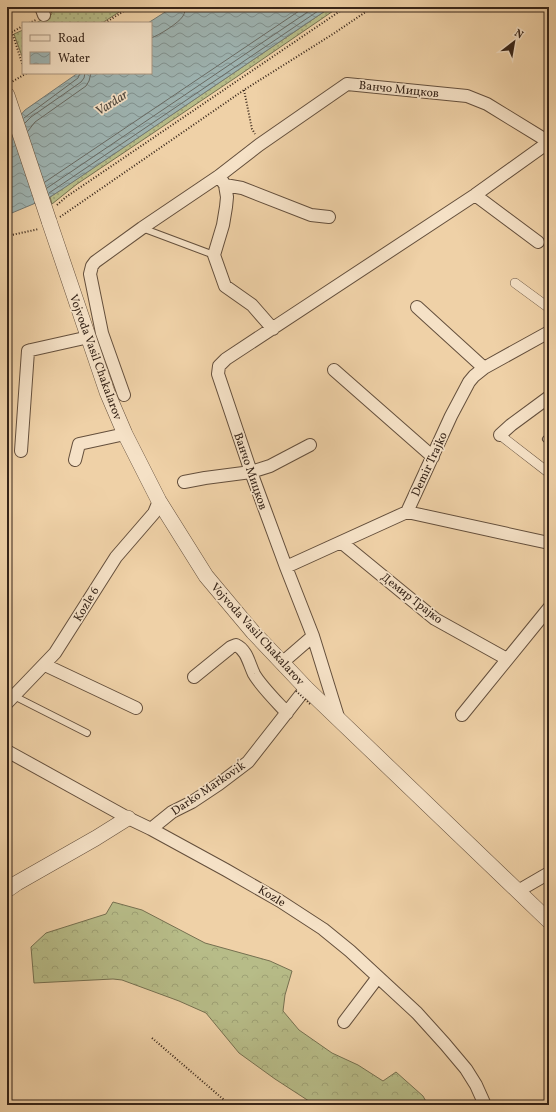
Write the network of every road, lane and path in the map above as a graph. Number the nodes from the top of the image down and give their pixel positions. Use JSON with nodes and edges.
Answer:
{"nodes":[{"id":1,"x":130,"y":7,"type":"edge"},
{"id":2,"x":346,"y":7,"type":"edge"},
{"id":3,"x":372,"y":7,"type":"edge"},
{"id":4,"x":107,"y":22,"type":"edge"},
{"id":5,"x":22,"y":27,"type":"edge"},
{"id":6,"x":22,"y":63,"type":"edge"},
{"id":7,"x":24,"y":74,"type":"edge"},
{"id":8,"x":7,"y":84,"type":"edge"},
{"id":9,"x":244,"y":90,"type":"junction"},
{"id":10,"x":7,"y":95,"type":"edge"},
{"id":11,"x":549,"y":142,"type":"edge"},
{"id":12,"x":259,"y":144,"type":"junction"},
{"id":13,"x":222,"y":180,"type":"junction"},
{"id":14,"x":475,"y":195,"type":"junction"},
{"id":15,"x":66,"y":197,"type":"dead end"},
{"id":16,"x":329,"y":217,"type":"dead end"},
{"id":17,"x":55,"y":219,"type":"junction"},
{"id":18,"x":142,"y":228,"type":"junction"},
{"id":19,"x":30,"y":230,"type":"dead end"},
{"id":20,"x":7,"y":236,"type":"edge"},
{"id":21,"x":538,"y":242,"type":"dead end"},
{"id":22,"x":214,"y":256,"type":"junction"},
{"id":23,"x":515,"y":283,"type":"dead end"},
{"id":24,"x":417,"y":307,"type":"dead end"},
{"id":25,"x":549,"y":308,"type":"edge"},
{"id":26,"x":273,"y":329,"type":"junction"},
{"id":27,"x":549,"y":332,"type":"edge"},
{"id":28,"x":89,"y":337,"type":"junction"},
{"id":29,"x":484,"y":368,"type":"junction"},
{"id":30,"x":334,"y":370,"type":"dead end"},
{"id":31,"x":124,"y":395,"type":"dead end"},
{"id":32,"x":549,"y":398,"type":"edge"},
{"id":33,"x":125,"y":434,"type":"junction"},
{"id":34,"x":500,"y":435,"type":"joint"},
{"id":35,"x":310,"y":445,"type":"dead end"},
{"id":36,"x":21,"y":451,"type":"dead end"},
{"id":37,"x":433,"y":457,"type":"junction"},
{"id":38,"x":75,"y":460,"type":"dead end"},
{"id":39,"x":251,"y":472,"type":"junction"},
{"id":40,"x":549,"y":473,"type":"edge"},
{"id":41,"x":184,"y":482,"type":"dead end"},
{"id":42,"x":158,"y":501,"type":"junction"},
{"id":43,"x":407,"y":512,"type":"junction"},
{"id":44,"x":341,"y":542,"type":"junction"},
{"id":45,"x":549,"y":543,"type":"edge"},
{"id":46,"x":286,"y":567,"type":"junction"},
{"id":47,"x":549,"y":608,"type":"edge"},
{"id":48,"x":313,"y":636,"type":"junction"},
{"id":49,"x":507,"y":659,"type":"junction"},
{"id":50,"x":282,"y":662,"type":"junction"},
{"id":51,"x":45,"y":665,"type":"junction"},
{"id":52,"x":194,"y":676,"type":"dead end"},
{"id":53,"x":301,"y":689,"type":"junction"},
{"id":54,"x":10,"y":700,"type":"edge"},
{"id":55,"x":310,"y":704,"type":"dead end"},
{"id":56,"x":136,"y":708,"type":"dead end"},
{"id":57,"x":287,"y":713,"type":"junction"},
{"id":58,"x":462,"y":715,"type":"dead end"},
{"id":59,"x":339,"y":720,"type":"junction"},
{"id":60,"x":86,"y":733,"type":"dead end"},
{"id":61,"x":7,"y":751,"type":"edge"},
{"id":62,"x":128,"y":818,"type":"junction"},
{"id":63,"x":151,"y":829,"type":"junction"},
{"id":64,"x":549,"y":873,"type":"edge"},
{"id":65,"x":7,"y":890,"type":"edge"},
{"id":66,"x":518,"y":891,"type":"junction"},
{"id":67,"x":549,"y":921,"type":"edge"},
{"id":68,"x":378,"y":977,"type":"junction"},
{"id":69,"x":344,"y":1022,"type":"dead end"},
{"id":70,"x":152,"y":1038,"type":"dead end"},
{"id":71,"x":230,"y":1105,"type":"edge"},
{"id":72,"x":485,"y":1105,"type":"edge"}],
"edges":[{"from":1,"to":4,"type":"path"},
{"from":2,"to":15,"type":"path"},
{"from":3,"to":9,"type":"path"},
{"from":5,"to":6,"type":"path"},
{"from":7,"to":8,"type":"path"},
{"from":9,"to":12,"type":"path"},
{"from":9,"to":17,"type":"path"},
{"from":10,"to":17,"type":"street","name":"Vojvoda Vasil Chakalarov","bridge":true},
{"from":11,"to":12,"type":"street","name":"Ванчо Мицков"},
{"from":11,"to":14,"type":"street","name":"Ванчо Мицков"},
{"from":12,"to":13,"type":"street","name":"Ванчо Мицков"},
{"from":13,"to":16,"type":"street"},
{"from":13,"to":18,"type":"street","name":"Ванчо Мицков"},
{"from":13,"to":22,"type":"street"},
{"from":14,"to":21,"type":"street"},
{"from":14,"to":26,"type":"street","name":"Ванчо Мицков"},
{"from":17,"to":28,"type":"street","name":"Vojvoda Vasil Chakalarov"},
{"from":18,"to":22,"type":"lane"},
{"from":18,"to":31,"type":"street","name":"Ванчо Мицков"},
{"from":19,"to":20,"type":"path"},
{"from":22,"to":26,"type":"street"},
{"from":23,"to":25,"type":"street"},
{"from":24,"to":29,"type":"street"},
{"from":26,"to":39,"type":"street","name":"Ванчо Мицков"},
{"from":27,"to":29,"type":"street","name":"Demir Trajko"},
{"from":28,"to":33,"type":"street","name":"Vojvoda Vasil Chakalarov"},
{"from":28,"to":36,"type":"street"},
{"from":29,"to":37,"type":"street","name":"Demir Trajko"},
{"from":30,"to":37,"type":"street"},
{"from":32,"to":34,"type":"street"},
{"from":33,"to":38,"type":"street"},
{"from":33,"to":42,"type":"street","name":"Vojvoda Vasil Chakalarov"},
{"from":34,"to":40,"type":"street"},
{"from":35,"to":39,"type":"street"},
{"from":37,"to":43,"type":"street","name":"Demir Trajko"},
{"from":39,"to":41,"type":"street"},
{"from":39,"to":46,"type":"street","name":"Ванчо Мицков"},
{"from":42,"to":50,"type":"street","name":"Vojvoda Vasil Chakalarov"},
{"from":42,"to":51,"type":"street","name":"Kozle 6"},
{"from":43,"to":44,"type":"street"},
{"from":43,"to":45,"type":"street"},
{"from":44,"to":46,"type":"street"},
{"from":44,"to":49,"type":"street","name":"Демир Трајко"},
{"from":46,"to":48,"type":"street","name":"Ванчо Мицков"},
{"from":47,"to":49,"type":"street"},
{"from":48,"to":50,"type":"street"},
{"from":48,"to":59,"type":"street","name":"Ванчо Мицков"},
{"from":49,"to":58,"type":"street"},
{"from":50,"to":53,"type":"street","name":"Vojvoda Vasil Chakalarov"},
{"from":51,"to":54,"type":"street","name":"Kozle 6"},
{"from":51,"to":56,"type":"street"},
{"from":52,"to":57,"type":"street"},
{"from":53,"to":55,"type":"path","bridge":true},
{"from":53,"to":57,"type":"street","name":"Darko Markoviḱ"},
{"from":53,"to":59,"type":"street","name":"Vojvoda Vasil Chakalarov"},
{"from":54,"to":60,"type":"lane"},
{"from":57,"to":63,"type":"street","name":"Darko Markoviḱ"},
{"from":59,"to":66,"type":"street","name":"Vojvoda Vasil Chakalarov"},
{"from":61,"to":62,"type":"street","name":"Kozle"},
{"from":62,"to":63,"type":"street","name":"Kozle"},
{"from":62,"to":65,"type":"street"},
{"from":63,"to":68,"type":"street","name":"Kozle"},
{"from":64,"to":66,"type":"street"},
{"from":66,"to":67,"type":"street","name":"Vojvoda Vasil Chakalarov"},
{"from":68,"to":69,"type":"street"},
{"from":68,"to":72,"type":"street","name":"Kozle"},
{"from":70,"to":71,"type":"path"}]}
